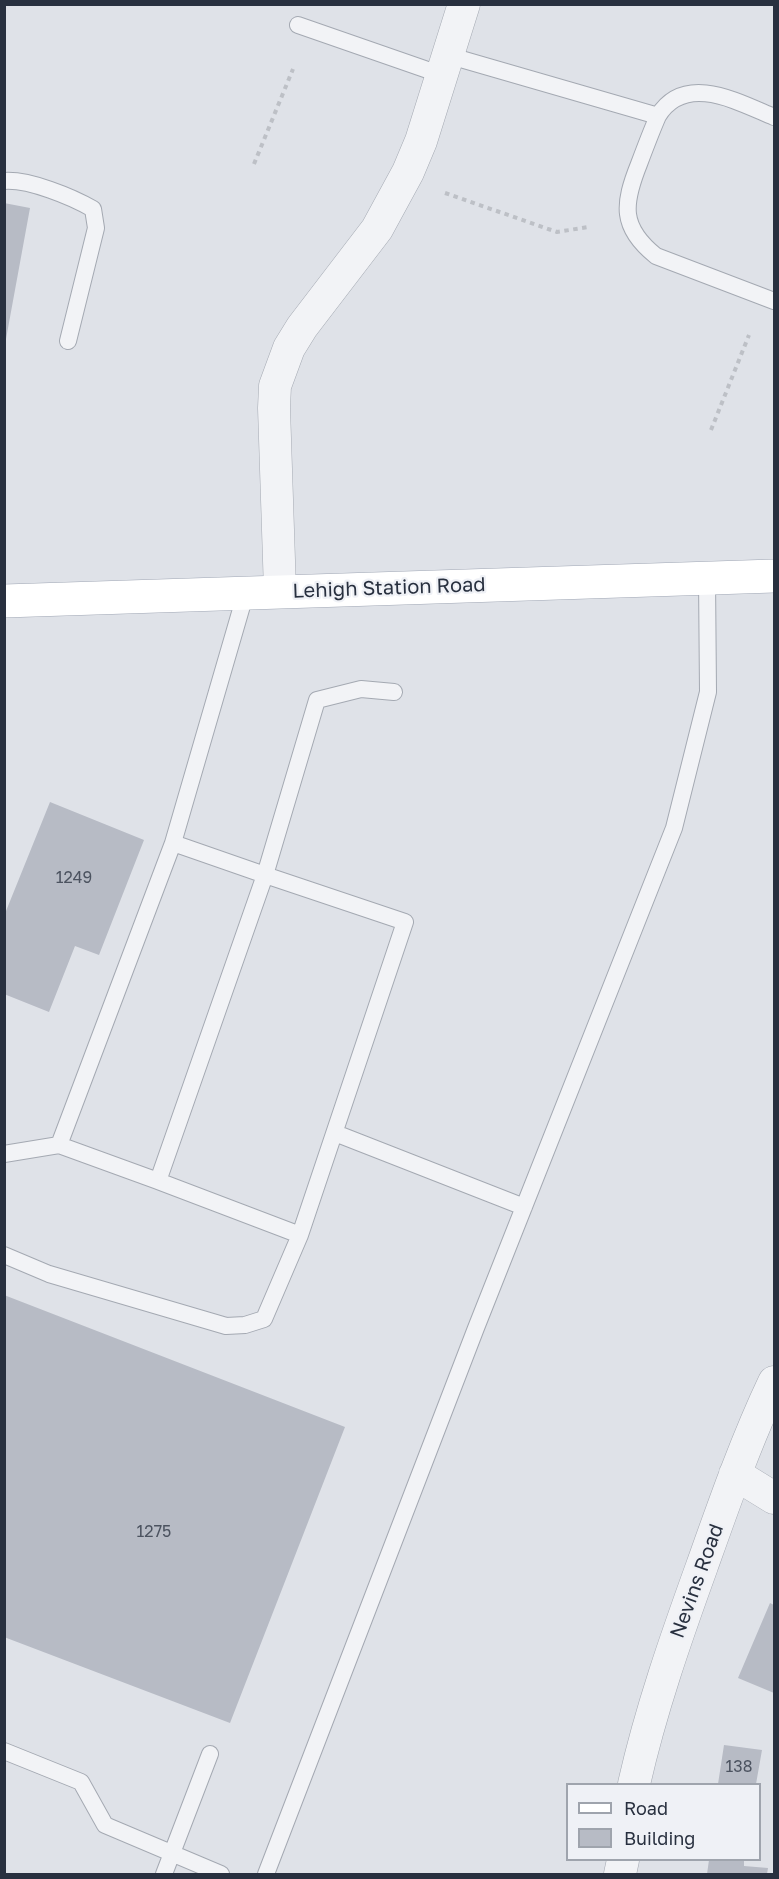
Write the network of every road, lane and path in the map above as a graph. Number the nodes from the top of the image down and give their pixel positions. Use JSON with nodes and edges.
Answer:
{"nodes":[{"id":1,"x":464,"y":4,"type":"edge"},
{"id":2,"x":298,"y":25,"type":"dead end"},
{"id":3,"x":444,"y":65,"type":"junction"},
{"id":4,"x":294,"y":69,"type":"dead end"},
{"id":5,"x":658,"y":116,"type":"junction"},
{"id":6,"x":774,"y":117,"type":"edge"},
{"id":7,"x":254,"y":164,"type":"dead end"},
{"id":8,"x":4,"y":181,"type":"edge"},
{"id":9,"x":445,"y":193,"type":"dead end"},
{"id":10,"x":588,"y":227,"type":"dead end"},
{"id":11,"x":774,"y":301,"type":"edge"},
{"id":12,"x":749,"y":335,"type":"dead end"},
{"id":13,"x":68,"y":341,"type":"dead end"},
{"id":14,"x":711,"y":430,"type":"dead end"},
{"id":15,"x":774,"y":576,"type":"edge"},
{"id":16,"x":707,"y":578,"type":"junction"},
{"id":17,"x":280,"y":591,"type":"junction"},
{"id":18,"x":246,"y":592,"type":"junction"},
{"id":19,"x":4,"y":601,"type":"edge"},
{"id":20,"x":394,"y":692,"type":"dead end"},
{"id":21,"x":173,"y":843,"type":"junction"},
{"id":22,"x":265,"y":875,"type":"junction"},
{"id":23,"x":335,"y":1133,"type":"junction"},
{"id":24,"x":59,"y":1145,"type":"junction"},
{"id":25,"x":4,"y":1154,"type":"edge"},
{"id":26,"x":158,"y":1181,"type":"junction"},
{"id":27,"x":524,"y":1207,"type":"junction"},
{"id":28,"x":300,"y":1235,"type":"junction"},
{"id":29,"x":4,"y":1255,"type":"edge"},
{"id":30,"x":774,"y":1382,"type":"edge"},
{"id":31,"x":735,"y":1474,"type":"junction"},
{"id":32,"x":774,"y":1498,"type":"edge"},
{"id":33,"x":4,"y":1751,"type":"edge"},
{"id":34,"x":210,"y":1754,"type":"dead end"},
{"id":35,"x":634,"y":1783,"type":"edge"},
{"id":36,"x":173,"y":1854,"type":"junction"},
{"id":37,"x":164,"y":1875,"type":"edge"},
{"id":38,"x":220,"y":1875,"type":"edge"},
{"id":39,"x":266,"y":1875,"type":"edge"}],
"edges":[{"from":1,"to":3,"type":"street"},
{"from":2,"to":3,"type":"lane"},
{"from":3,"to":5,"type":"lane"},
{"from":3,"to":17,"type":"street"},
{"from":4,"to":7,"type":"path"},
{"from":5,"to":6,"type":"lane"},
{"from":5,"to":11,"type":"lane"},
{"from":8,"to":13,"type":"lane"},
{"from":9,"to":10,"type":"path"},
{"from":12,"to":14,"type":"path"},
{"from":15,"to":16,"type":"main road","name":"Lehigh Station Road"},
{"from":16,"to":17,"type":"main road","name":"Lehigh Station Road"},
{"from":16,"to":27,"type":"lane"},
{"from":17,"to":18,"type":"main road","name":"Lehigh Station Road"},
{"from":18,"to":19,"type":"main road","name":"Lehigh Station Road"},
{"from":18,"to":21,"type":"lane"},
{"from":20,"to":22,"type":"lane"},
{"from":21,"to":22,"type":"lane"},
{"from":21,"to":24,"type":"lane"},
{"from":22,"to":23,"type":"lane"},
{"from":22,"to":26,"type":"lane"},
{"from":23,"to":27,"type":"lane"},
{"from":23,"to":28,"type":"lane"},
{"from":24,"to":25,"type":"lane"},
{"from":24,"to":26,"type":"lane"},
{"from":26,"to":28,"type":"lane"},
{"from":27,"to":39,"type":"lane"},
{"from":28,"to":29,"type":"lane"},
{"from":30,"to":31,"type":"street","name":"Nevins Road"},
{"from":31,"to":32,"type":"street"},
{"from":31,"to":35,"type":"street","name":"Nevins Road"},
{"from":33,"to":36,"type":"lane"},
{"from":34,"to":36,"type":"lane"},
{"from":36,"to":37,"type":"lane"},
{"from":36,"to":38,"type":"lane"}]}
